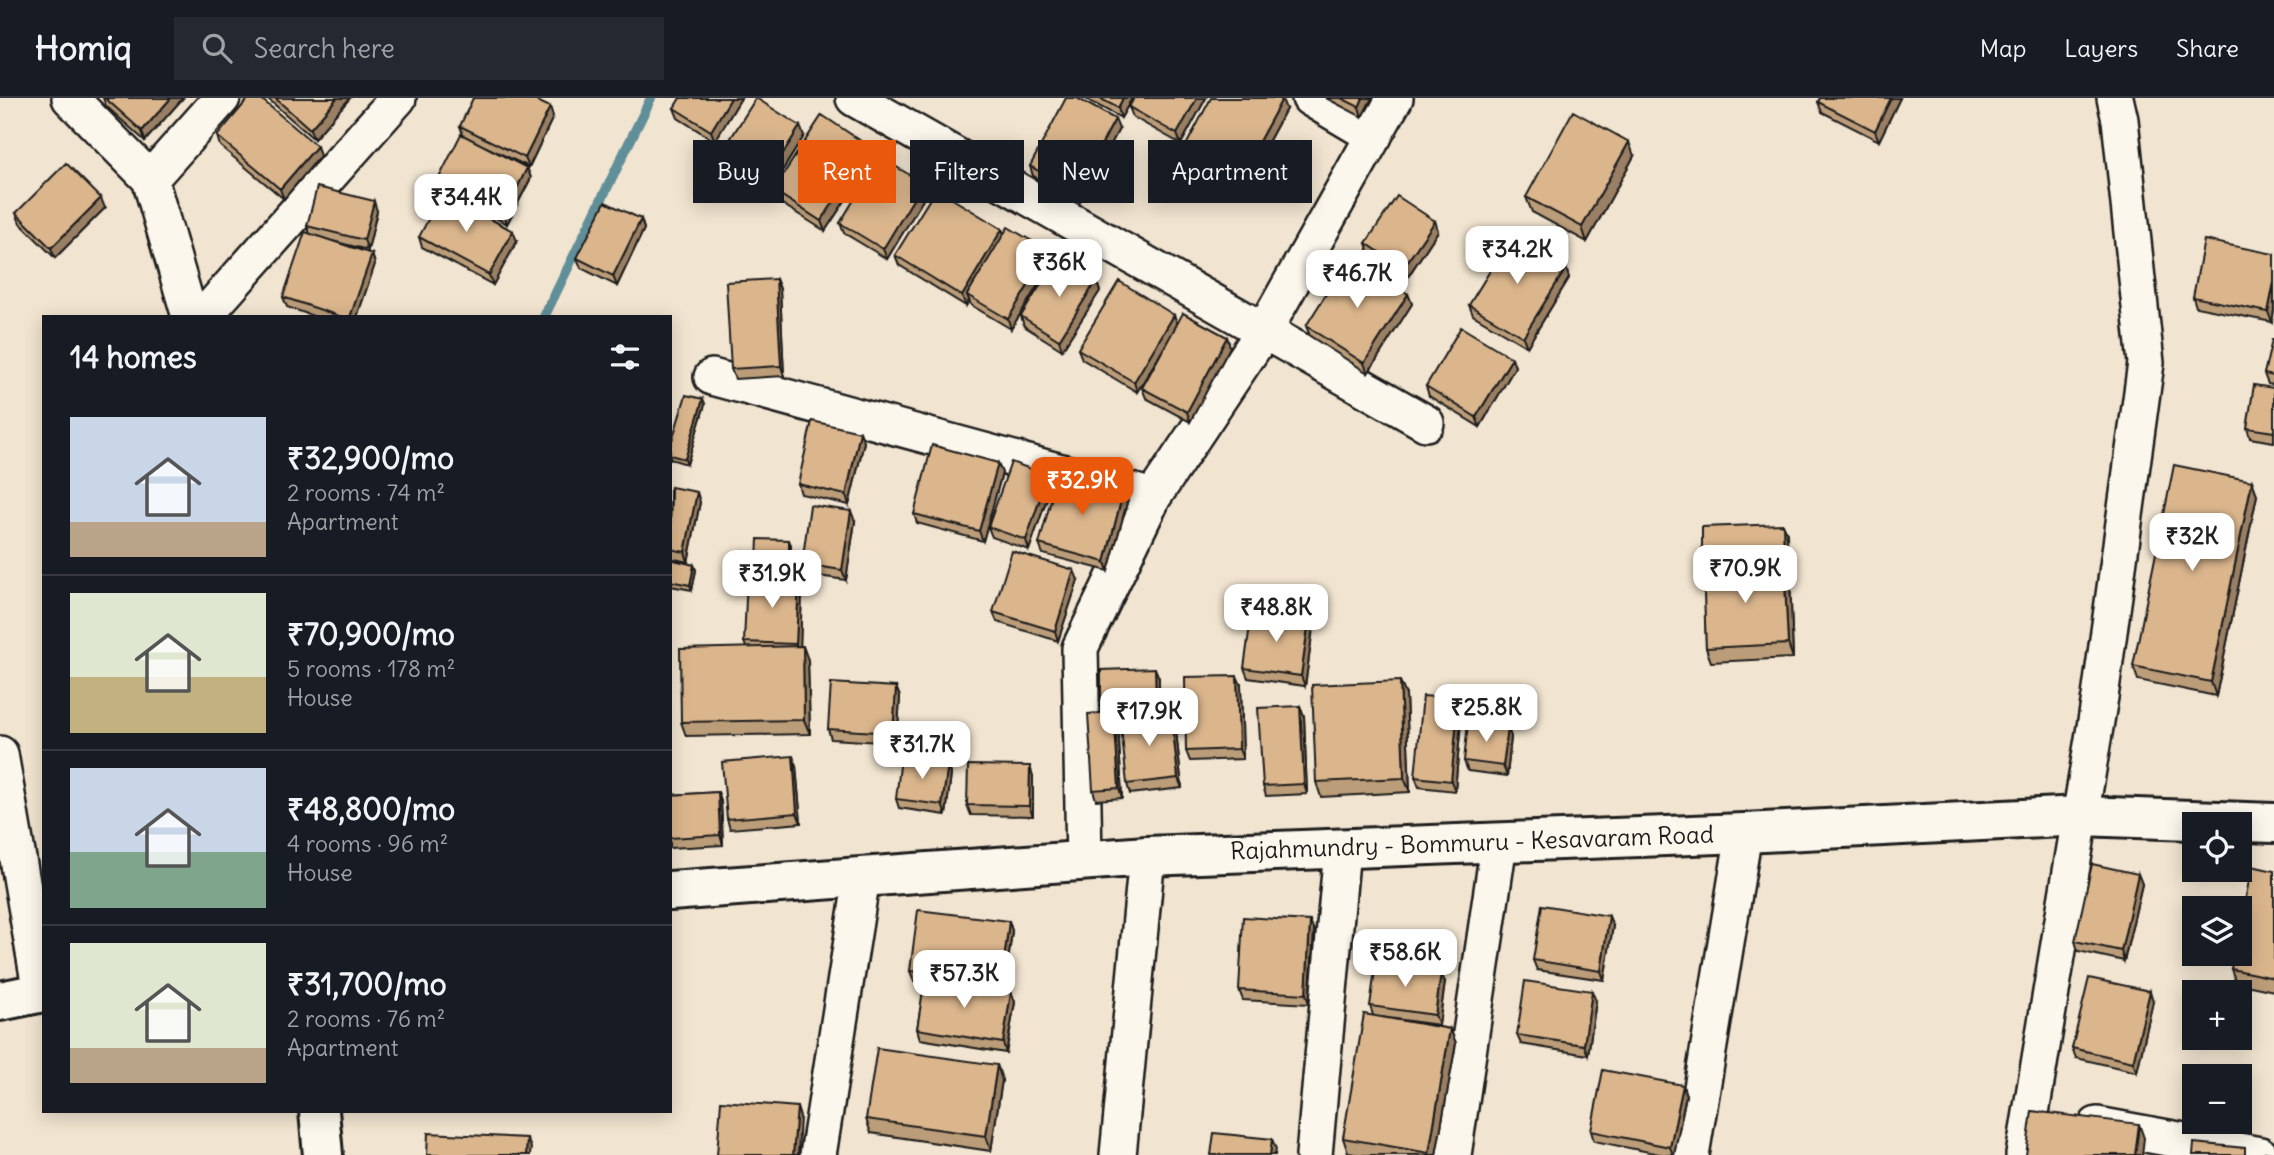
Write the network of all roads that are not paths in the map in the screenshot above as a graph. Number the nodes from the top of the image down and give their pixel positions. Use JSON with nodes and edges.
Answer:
{"nodes":[{"id":1,"x":70,"y":98,"type":"edge"},
{"id":2,"x":222,"y":98,"type":"edge"},
{"id":3,"x":398,"y":98,"type":"edge"},
{"id":4,"x":854,"y":98,"type":"edge"},
{"id":5,"x":1310,"y":98,"type":"edge"},
{"id":6,"x":1395,"y":98,"type":"edge"},
{"id":7,"x":2115,"y":98,"type":"edge"},
{"id":8,"x":1374,"y":136,"type":"junction"},
{"id":9,"x":150,"y":178,"type":"junction"},
{"id":10,"x":189,"y":315,"type":"edge"},
{"id":11,"x":205,"y":315,"type":"edge"},
{"id":12,"x":1264,"y":331,"type":"junction"},
{"id":13,"x":712,"y":377,"type":"dead end"},
{"id":14,"x":1426,"y":423,"type":"dead end"},
{"id":15,"x":1153,"y":497,"type":"junction"},
{"id":16,"x":0,"y":754,"type":"edge"},
{"id":17,"x":2081,"y":816,"type":"junction"},
{"id":18,"x":2274,"y":823,"type":"edge"},
{"id":19,"x":1744,"y":832,"type":"junction"},
{"id":20,"x":1499,"y":843,"type":"junction"},
{"id":21,"x":1342,"y":849,"type":"junction"},
{"id":22,"x":1147,"y":856,"type":"junction"},
{"id":23,"x":1084,"y":861,"type":"junction"},
{"id":24,"x":862,"y":877,"type":"junction"},
{"id":25,"x":672,"y":891,"type":"edge"},
{"id":26,"x":42,"y":987,"type":"edge"},
{"id":27,"x":42,"y":993,"type":"edge"},
{"id":28,"x":0,"y":1001,"type":"edge"},
{"id":29,"x":318,"y":1113,"type":"edge"},
{"id":30,"x":2054,"y":1118,"type":"junction"},
{"id":31,"x":323,"y":1155,"type":"edge"},
{"id":32,"x":818,"y":1155,"type":"edge"},
{"id":33,"x":1118,"y":1155,"type":"edge"},
{"id":34,"x":1314,"y":1155,"type":"edge"},
{"id":35,"x":1453,"y":1155,"type":"edge"},
{"id":36,"x":1691,"y":1155,"type":"edge"},
{"id":37,"x":2024,"y":1155,"type":"edge"},
{"id":38,"x":2260,"y":1155,"type":"edge"}],
"edges":[{"from":1,"to":9,"type":"street"},
{"from":2,"to":9,"type":"street"},
{"from":3,"to":11,"type":"street"},
{"from":4,"to":12,"type":"street"},
{"from":5,"to":8,"type":"street"},
{"from":6,"to":8,"type":"street"},
{"from":7,"to":17,"type":"street"},
{"from":8,"to":12,"type":"street"},
{"from":9,"to":10,"type":"street"},
{"from":12,"to":14,"type":"street"},
{"from":12,"to":15,"type":"street"},
{"from":13,"to":15,"type":"street"},
{"from":15,"to":23,"type":"street"},
{"from":16,"to":26,"type":"street"},
{"from":17,"to":18,"type":"main road","name":"Rajahmundry - Bommuru - Kesavaram Road"},
{"from":17,"to":19,"type":"main road","name":"Rajahmundry - Bommuru - Kesavaram Road"},
{"from":17,"to":30,"type":"street"},
{"from":19,"to":20,"type":"main road","name":"Rajahmundry - Bommuru - Kesavaram Road"},
{"from":19,"to":36,"type":"street"},
{"from":20,"to":21,"type":"main road","name":"Rajahmundry - Bommuru - Kesavaram Road"},
{"from":20,"to":35,"type":"street"},
{"from":21,"to":22,"type":"main road","name":"Rajahmundry - Bommuru - Kesavaram Road"},
{"from":21,"to":34,"type":"street"},
{"from":22,"to":23,"type":"main road","name":"Rajahmundry - Bommuru - Kesavaram Road"},
{"from":22,"to":33,"type":"street"},
{"from":23,"to":24,"type":"main road","name":"Rajahmundry - Bommuru - Kesavaram Road"},
{"from":24,"to":25,"type":"main road","name":"Rajahmundry - Bommuru - Kesavaram Road"},
{"from":24,"to":32,"type":"street"},
{"from":27,"to":28,"type":"main road"},
{"from":29,"to":31,"type":"main road"},
{"from":30,"to":37,"type":"street"},
{"from":30,"to":38,"type":"street"}]}
